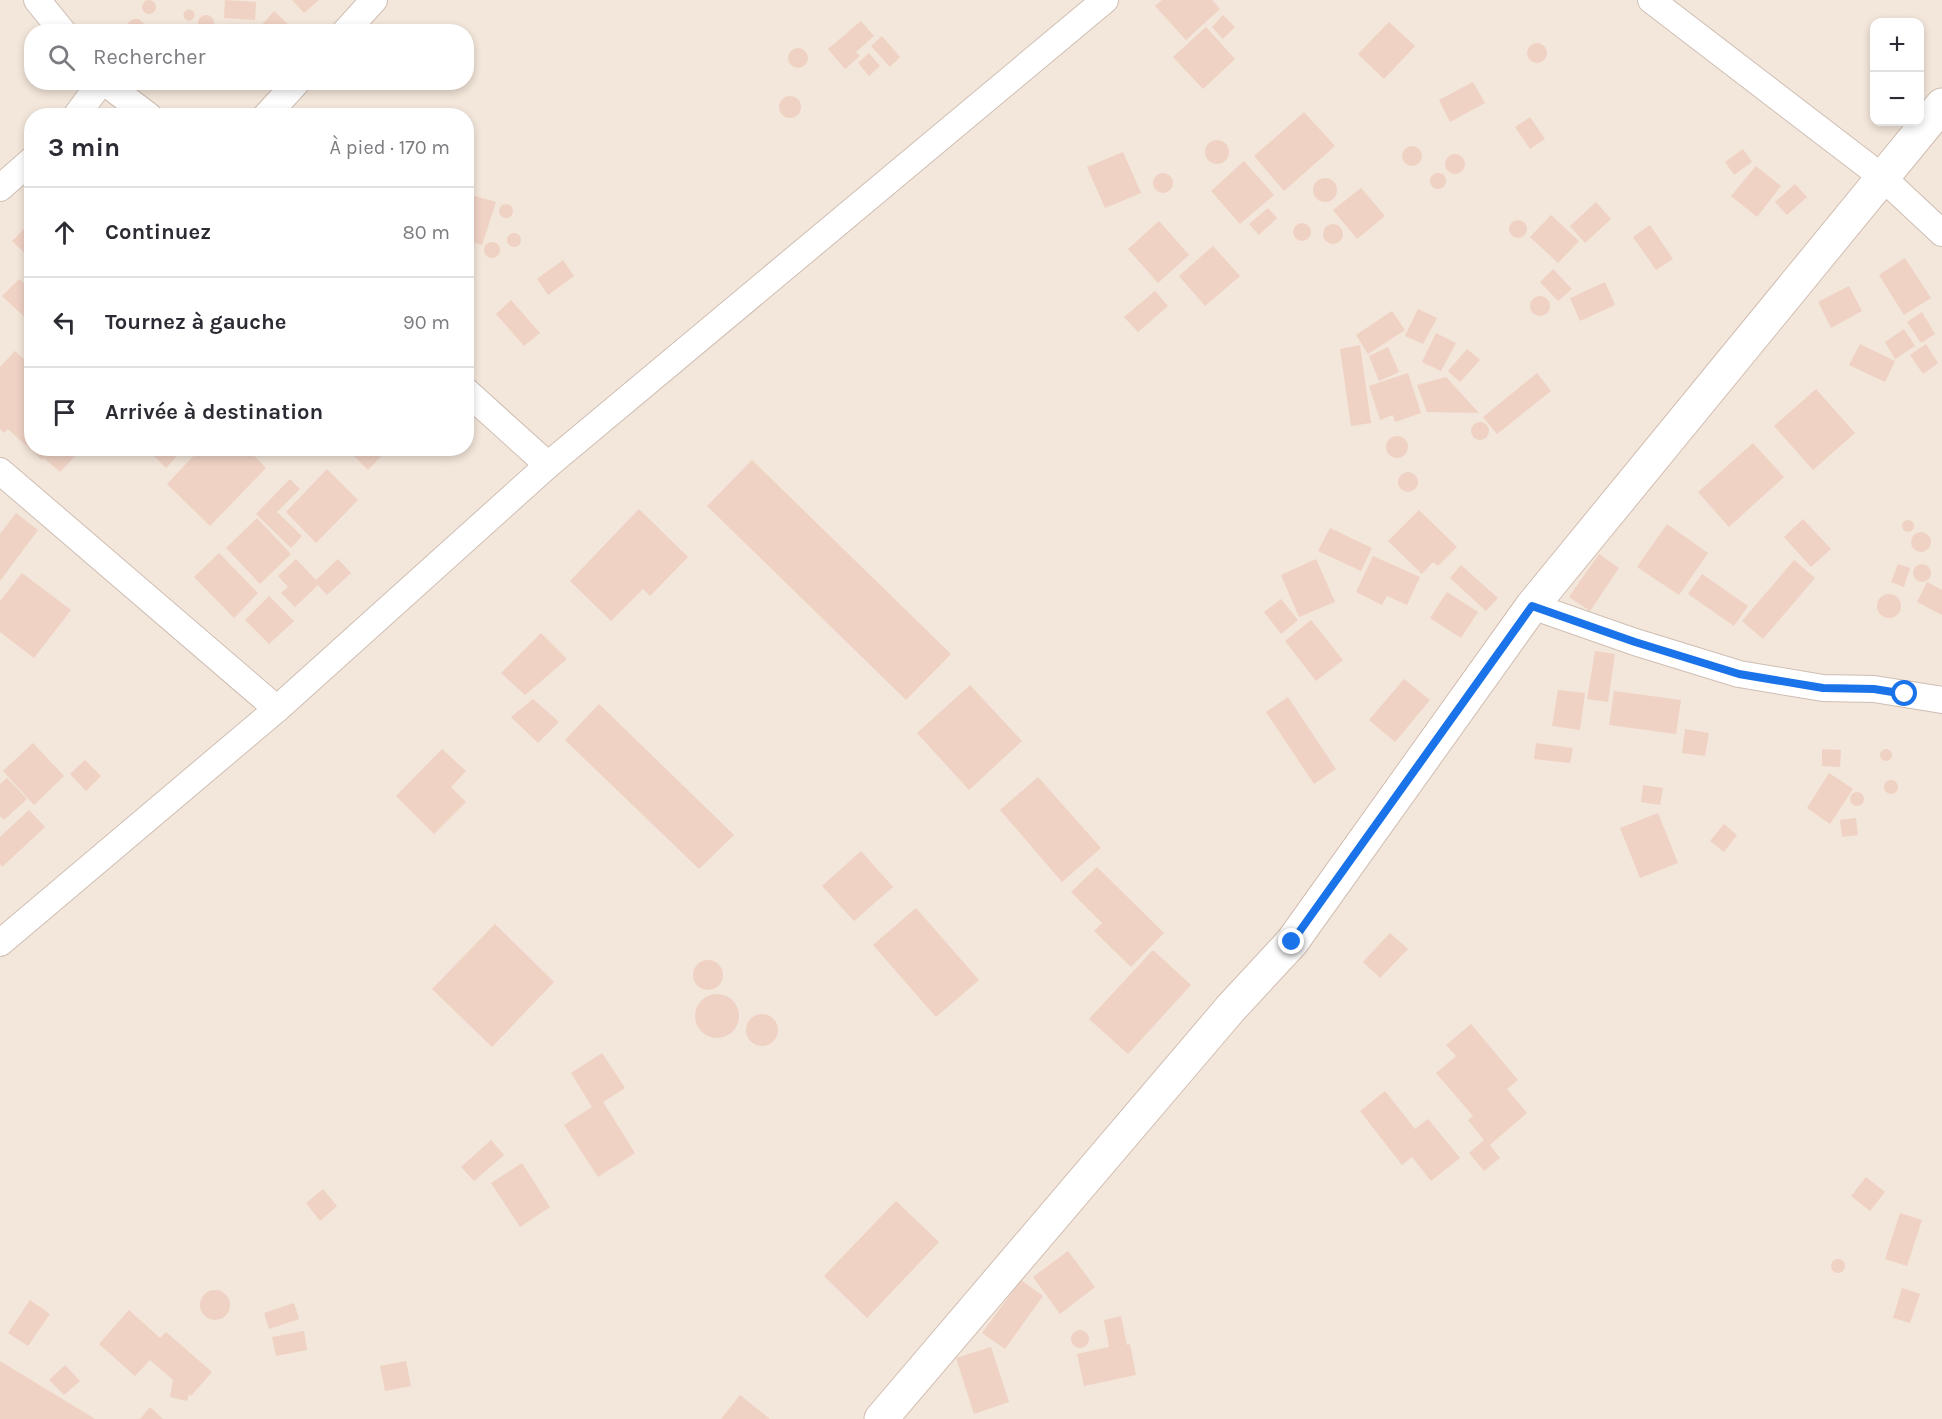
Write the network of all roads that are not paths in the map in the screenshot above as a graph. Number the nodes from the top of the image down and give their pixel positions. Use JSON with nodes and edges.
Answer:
{"nodes":[{"id":1,"x":38,"y":0,"type":"edge"},
{"id":2,"x":374,"y":0,"type":"edge"},
{"id":3,"x":1105,"y":0,"type":"edge"},
{"id":4,"x":1651,"y":0,"type":"edge"},
{"id":5,"x":57,"y":24,"type":"edge"},
{"id":6,"x":352,"y":24,"type":"edge"},
{"id":7,"x":97,"y":90,"type":"edge"},
{"id":8,"x":114,"y":90,"type":"edge"},
{"id":9,"x":290,"y":90,"type":"edge"},
{"id":10,"x":1942,"y":105,"type":"edge"},
{"id":11,"x":82,"y":108,"type":"edge"},
{"id":12,"x":138,"y":108,"type":"edge"},
{"id":13,"x":273,"y":108,"type":"edge"},
{"id":14,"x":24,"y":166,"type":"edge"},
{"id":15,"x":1882,"y":177,"type":"junction"},
{"id":16,"x":0,"y":188,"type":"edge"},
{"id":17,"x":1942,"y":233,"type":"edge"},
{"id":18,"x":474,"y":398,"type":"edge"},
{"id":19,"x":548,"y":465,"type":"junction"},
{"id":20,"x":0,"y":471,"type":"edge"},
{"id":21,"x":1532,"y":606,"type":"junction"},
{"id":22,"x":1942,"y":700,"type":"edge"},
{"id":23,"x":277,"y":709,"type":"junction"},
{"id":24,"x":0,"y":943,"type":"edge"},
{"id":25,"x":881,"y":1419,"type":"edge"}],
"edges":[{"from":1,"to":5,"type":"street"},
{"from":2,"to":6,"type":"street"},
{"from":3,"to":19,"type":"street"},
{"from":4,"to":15,"type":"street"},
{"from":7,"to":11,"type":"street"},
{"from":8,"to":12,"type":"street"},
{"from":9,"to":13,"type":"street"},
{"from":10,"to":15,"type":"main road"},
{"from":14,"to":16,"type":"street"},
{"from":15,"to":17,"type":"street"},
{"from":15,"to":21,"type":"main road"},
{"from":18,"to":19,"type":"street"},
{"from":19,"to":23,"type":"street"},
{"from":20,"to":23,"type":"street"},
{"from":21,"to":22,"type":"street"},
{"from":21,"to":25,"type":"main road"},
{"from":23,"to":24,"type":"street"}]}
